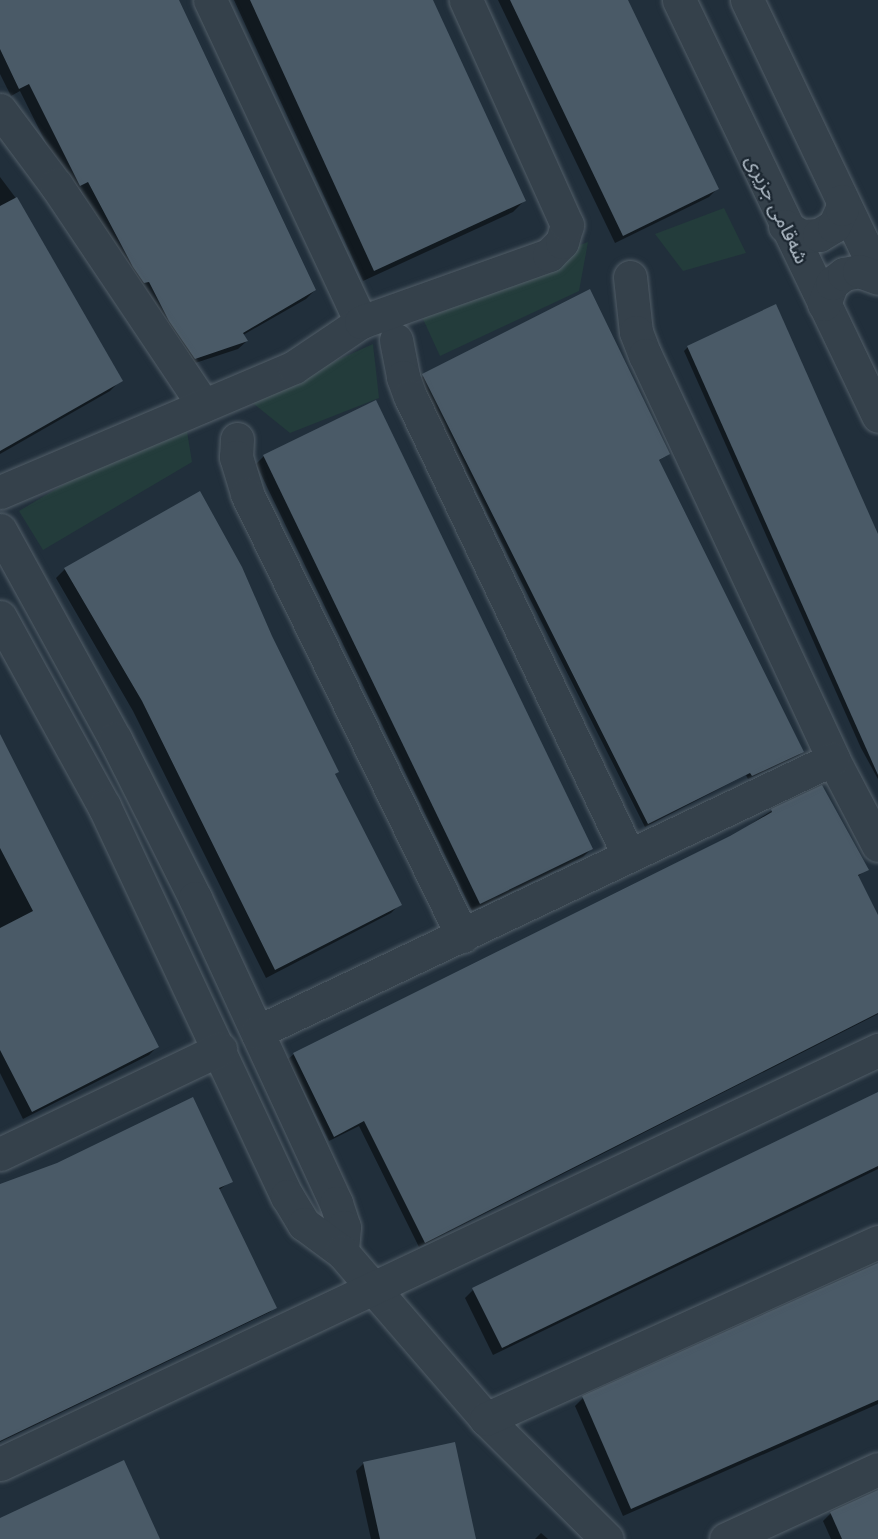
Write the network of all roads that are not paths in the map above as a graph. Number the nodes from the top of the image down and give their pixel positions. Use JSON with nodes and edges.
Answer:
{"nodes":[{"id":1,"x":210,"y":0,"type":"edge"},
{"id":2,"x":466,"y":0,"type":"edge"},
{"id":3,"x":679,"y":0,"type":"edge"},
{"id":4,"x":747,"y":0,"type":"edge"},
{"id":5,"x":0,"y":110,"type":"edge"},
{"id":6,"x":842,"y":201,"type":"junction"},
{"id":7,"x":785,"y":226,"type":"junction"},
{"id":8,"x":878,"y":276,"type":"edge"},
{"id":9,"x":630,"y":277,"type":"dead end"},
{"id":10,"x":824,"y":304,"type":"junction"},
{"id":11,"x":361,"y":322,"type":"junction"},
{"id":12,"x":396,"y":340,"type":"dead end"},
{"id":13,"x":203,"y":405,"type":"junction"},
{"id":14,"x":878,"y":417,"type":"edge"},
{"id":15,"x":237,"y":439,"type":"dead end"},
{"id":16,"x":0,"y":492,"type":"edge"},
{"id":17,"x":0,"y":530,"type":"edge"},
{"id":18,"x":0,"y":617,"type":"edge"},
{"id":19,"x":115,"y":739,"type":"junction"},
{"id":20,"x":833,"y":759,"type":"junction"},
{"id":21,"x":79,"y":760,"type":"junction"},
{"id":22,"x":878,"y":845,"type":"edge"},
{"id":23,"x":630,"y":856,"type":"junction"},
{"id":24,"x":463,"y":936,"type":"junction"},
{"id":25,"x":257,"y":1032,"type":"junction"},
{"id":26,"x":220,"y":1049,"type":"junction"},
{"id":27,"x":878,"y":1050,"type":"edge"},
{"id":28,"x":0,"y":1154,"type":"edge"},
{"id":29,"x":878,"y":1242,"type":"edge"},
{"id":30,"x":342,"y":1252,"type":"junction"},
{"id":31,"x":373,"y":1287,"type":"junction"},
{"id":32,"x":486,"y":1419,"type":"junction"},
{"id":33,"x":0,"y":1464,"type":"edge"},
{"id":34,"x":878,"y":1469,"type":"edge"},
{"id":35,"x":607,"y":1539,"type":"edge"},
{"id":36,"x":726,"y":1539,"type":"edge"}],
"edges":[{"from":1,"to":11,"type":"street"},
{"from":2,"to":11,"type":"street"},
{"from":3,"to":7,"type":"street","name":"شەقامی جزیری"},
{"from":4,"to":6,"type":"street"},
{"from":5,"to":13,"type":"street"},
{"from":6,"to":7,"type":"street"},
{"from":6,"to":8,"type":"street"},
{"from":7,"to":10,"type":"street","name":"شەقامی جزیری"},
{"from":8,"to":10,"type":"street"},
{"from":9,"to":20,"type":"street"},
{"from":10,"to":14,"type":"street","name":"شەقامی جزیری"},
{"from":11,"to":13,"type":"street"},
{"from":12,"to":23,"type":"street"},
{"from":13,"to":16,"type":"street"},
{"from":15,"to":24,"type":"street"},
{"from":17,"to":19,"type":"street"},
{"from":18,"to":21,"type":"street"},
{"from":19,"to":21,"type":"street"},
{"from":19,"to":25,"type":"street"},
{"from":20,"to":22,"type":"street"},
{"from":20,"to":23,"type":"street"},
{"from":21,"to":26,"type":"street"},
{"from":23,"to":24,"type":"street"},
{"from":24,"to":25,"type":"street"},
{"from":25,"to":30,"type":"street"},
{"from":26,"to":28,"type":"street"},
{"from":26,"to":30,"type":"street"},
{"from":27,"to":31,"type":"street"},
{"from":29,"to":32,"type":"street"},
{"from":30,"to":31,"type":"street"},
{"from":31,"to":32,"type":"street"},
{"from":31,"to":33,"type":"street"},
{"from":32,"to":35,"type":"street"},
{"from":34,"to":36,"type":"street"}]}
